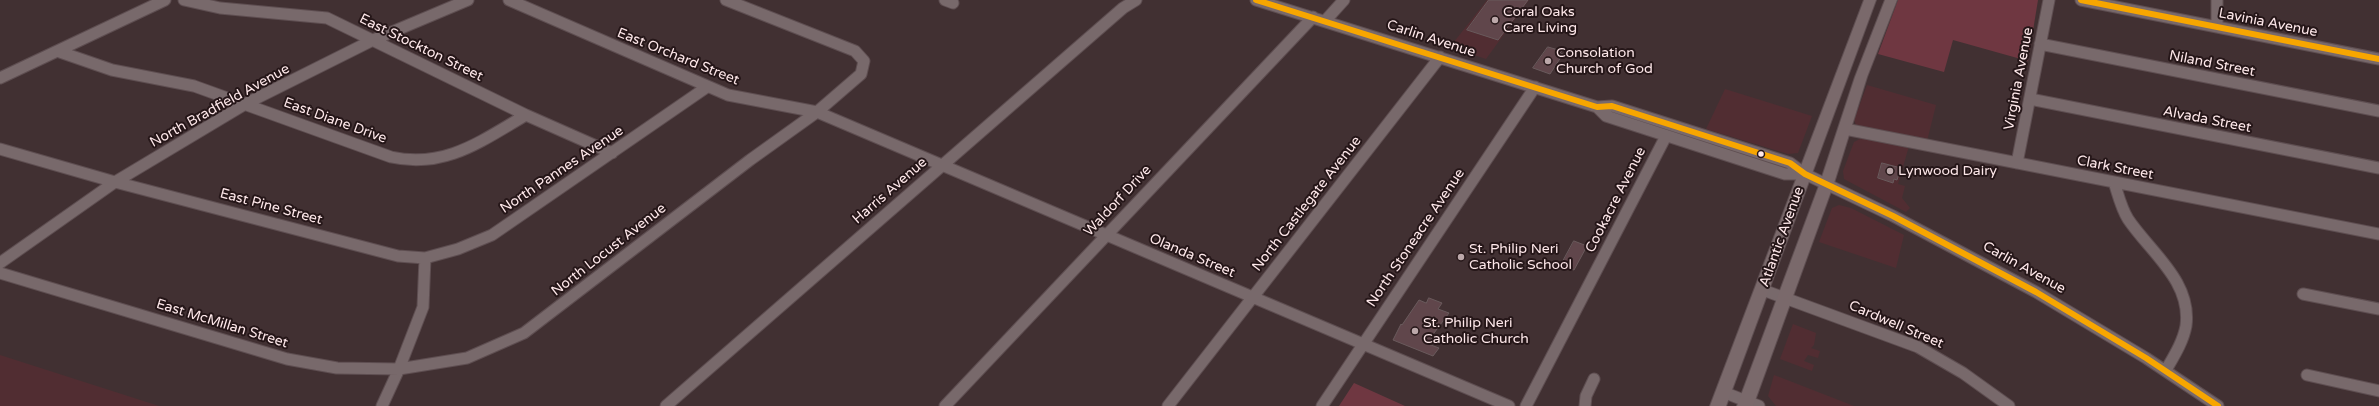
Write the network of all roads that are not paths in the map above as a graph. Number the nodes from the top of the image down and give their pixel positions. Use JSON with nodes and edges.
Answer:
{"nodes":[{"id":1,"x":165,"y":0,"type":"edge"},
{"id":2,"x":184,"y":0,"type":"edge"},
{"id":3,"x":468,"y":0,"type":"edge"},
{"id":4,"x":510,"y":0,"type":"edge"},
{"id":5,"x":726,"y":0,"type":"edge"},
{"id":6,"x":1136,"y":0,"type":"edge"},
{"id":7,"x":1256,"y":0,"type":"edge"},
{"id":8,"x":1344,"y":0,"type":"edge"},
{"id":9,"x":1870,"y":0,"type":"edge"},
{"id":10,"x":1890,"y":0,"type":"edge"},
{"id":11,"x":2049,"y":0,"type":"edge"},
{"id":12,"x":2081,"y":0,"type":"edge"},
{"id":13,"x":2217,"y":0,"type":"edge"},
{"id":14,"x":1313,"y":17,"type":"junction"},
{"id":15,"x":1325,"y":21,"type":"junction"},
{"id":16,"x":2217,"y":27,"type":"junction"},
{"id":17,"x":373,"y":40,"type":"junction"},
{"id":18,"x":2040,"y":44,"type":"junction"},
{"id":19,"x":60,"y":52,"type":"junction"},
{"id":20,"x":1440,"y":57,"type":"junction"},
{"id":21,"x":2379,"y":59,"type":"edge"},
{"id":22,"x":0,"y":78,"type":"edge"},
{"id":23,"x":707,"y":87,"type":"junction"},
{"id":24,"x":1535,"y":88,"type":"junction"},
{"id":25,"x":2030,"y":99,"type":"junction"},
{"id":26,"x":247,"y":103,"type":"junction"},
{"id":27,"x":1597,"y":107,"type":"junction"},
{"id":28,"x":2379,"y":111,"type":"edge"},
{"id":29,"x":817,"y":112,"type":"junction"},
{"id":30,"x":526,"y":115,"type":"junction"},
{"id":31,"x":1845,"y":129,"type":"junction"},
{"id":32,"x":864,"y":133,"type":"joint"},
{"id":33,"x":1666,"y":136,"type":"junction"},
{"id":34,"x":0,"y":149,"type":"edge"},
{"id":35,"x":612,"y":153,"type":"junction"},
{"id":36,"x":2017,"y":163,"type":"junction"},
{"id":37,"x":942,"y":166,"type":"junction"},
{"id":38,"x":2379,"y":168,"type":"edge"},
{"id":39,"x":1805,"y":174,"type":"junction"},
{"id":40,"x":115,"y":182,"type":"junction"},
{"id":41,"x":2114,"y":182,"type":"junction"},
{"id":42,"x":1827,"y":183,"type":"junction"},
{"id":43,"x":2379,"y":234,"type":"edge"},
{"id":44,"x":1106,"y":235,"type":"junction"},
{"id":45,"x":425,"y":258,"type":"junction"},
{"id":46,"x":0,"y":263,"type":"edge"},
{"id":47,"x":0,"y":273,"type":"edge"},
{"id":48,"x":1763,"y":290,"type":"junction"},
{"id":49,"x":2303,"y":294,"type":"dead end"},
{"id":50,"x":1253,"y":298,"type":"junction"},
{"id":51,"x":1785,"y":298,"type":"junction"},
{"id":52,"x":2379,"y":309,"type":"edge"},
{"id":53,"x":1363,"y":344,"type":"junction"},
{"id":54,"x":399,"y":369,"type":"junction"},
{"id":55,"x":2166,"y":370,"type":"junction"},
{"id":56,"x":2307,"y":375,"type":"dead end"},
{"id":57,"x":1594,"y":379,"type":"dead end"},
{"id":58,"x":2379,"y":391,"type":"edge"},
{"id":59,"x":1721,"y":399,"type":"edge"},
{"id":60,"x":1750,"y":404,"type":"edge"},
{"id":61,"x":382,"y":406,"type":"edge"},
{"id":62,"x":666,"y":406,"type":"edge"},
{"id":63,"x":945,"y":406,"type":"edge"},
{"id":64,"x":1168,"y":406,"type":"edge"},
{"id":65,"x":1322,"y":406,"type":"edge"},
{"id":66,"x":1509,"y":406,"type":"edge"},
{"id":67,"x":1526,"y":406,"type":"edge"},
{"id":68,"x":1585,"y":406,"type":"edge"},
{"id":69,"x":2009,"y":406,"type":"edge"},
{"id":70,"x":2218,"y":406,"type":"edge"}],
"edges":[{"from":1,"to":19,"type":"street"},
{"from":2,"to":17,"type":"street","name":"East Stockton Street"},
{"from":3,"to":17,"type":"street","name":"North Bradfield Avenue"},
{"from":4,"to":23,"type":"street","name":"East Orchard Street"},
{"from":5,"to":29,"type":"street","name":"North Locust Avenue"},
{"from":6,"to":37,"type":"street","name":"Harris Avenue"},
{"from":7,"to":14,"type":"street","name":"Carlin Avenue"},
{"from":8,"to":15,"type":"street"},
{"from":9,"to":39,"type":"main road","name":"Atlantic Avenue"},
{"from":10,"to":31,"type":"main road","name":"Atlantic Avenue"},
{"from":11,"to":18,"type":"street","name":"Virginia Avenue"},
{"from":12,"to":16,"type":"street","name":"Lavinia Avenue"},
{"from":13,"to":16,"type":"street"},
{"from":14,"to":15,"type":"street","name":"Carlin Avenue"},
{"from":14,"to":44,"type":"street","name":"Waldorf Drive"},
{"from":15,"to":20,"type":"street","name":"Carlin Avenue"},
{"from":16,"to":21,"type":"street","name":"Lavinia Avenue"},
{"from":17,"to":26,"type":"street","name":"North Bradfield Avenue"},
{"from":17,"to":30,"type":"street","name":"East Stockton Street"},
{"from":18,"to":25,"type":"street","name":"Virginia Avenue"},
{"from":18,"to":28,"type":"street","name":"Niland Street"},
{"from":19,"to":22,"type":"street"},
{"from":19,"to":26,"type":"street","name":"East Diane Drive"},
{"from":20,"to":24,"type":"street","name":"Carlin Avenue"},
{"from":20,"to":50,"type":"street","name":"North Castlegate Avenue"},
{"from":23,"to":29,"type":"street","name":"East Orchard Street"},
{"from":23,"to":35,"type":"street","name":"North Pannes Avenue"},
{"from":24,"to":27,"type":"street","name":"Carlin Avenue"},
{"from":24,"to":53,"type":"street","name":"North Stoneacre Avenue"},
{"from":25,"to":36,"type":"street","name":"Virginia Avenue"},
{"from":25,"to":38,"type":"street","name":"Alvada Street"},
{"from":26,"to":30,"type":"street","name":"East Diane Drive"},
{"from":26,"to":40,"type":"street","name":"North Bradfield Avenue"},
{"from":27,"to":33,"type":"street","name":"Carlin Avenue"},
{"from":27,"to":39,"type":"street","name":"Carlin Avenue"},
{"from":29,"to":32,"type":"street","name":"East Orchard Street"},
{"from":29,"to":54,"type":"street","name":"North Locust Avenue"},
{"from":30,"to":35,"type":"street","name":"East Stockton Street"},
{"from":31,"to":36,"type":"street","name":"Clark Street"},
{"from":31,"to":42,"type":"main road","name":"Atlantic Avenue"},
{"from":32,"to":37,"type":"street","name":"Olanda Street"},
{"from":33,"to":39,"type":"street","name":"Carlin Avenue"},
{"from":33,"to":67,"type":"street","name":"Cookacre Avenue"},
{"from":34,"to":40,"type":"street","name":"East Pine Street"},
{"from":35,"to":45,"type":"street","name":"North Pannes Avenue"},
{"from":36,"to":41,"type":"street","name":"Clark Street"},
{"from":37,"to":44,"type":"street","name":"Olanda Street"},
{"from":37,"to":62,"type":"street","name":"Harris Avenue"},
{"from":39,"to":42,"type":"street","name":"Carlin Avenue"},
{"from":39,"to":48,"type":"main road","name":"Atlantic Avenue"},
{"from":40,"to":45,"type":"street","name":"East Pine Street"},
{"from":40,"to":46,"type":"street","name":"North Bradfield Avenue"},
{"from":41,"to":43,"type":"street","name":"Clark Street"},
{"from":41,"to":55,"type":"street"},
{"from":42,"to":51,"type":"main road","name":"Atlantic Avenue"},
{"from":42,"to":55,"type":"street","name":"Carlin Avenue"},
{"from":44,"to":50,"type":"street","name":"Olanda Street"},
{"from":44,"to":63,"type":"street","name":"Waldorf Drive"},
{"from":45,"to":54,"type":"street"},
{"from":47,"to":54,"type":"street","name":"East McMillan Street"},
{"from":48,"to":51,"type":"street","name":"Cardwell Street"},
{"from":48,"to":59,"type":"main road","name":"Atlantic Avenue"},
{"from":49,"to":52,"type":"street"},
{"from":50,"to":53,"type":"street","name":"Olanda Street"},
{"from":50,"to":64,"type":"street","name":"North Castlegate Avenue"},
{"from":51,"to":60,"type":"main road","name":"Atlantic Avenue"},
{"from":51,"to":69,"type":"street","name":"Cardwell Street"},
{"from":53,"to":65,"type":"street","name":"North Stoneacre Avenue"},
{"from":53,"to":66,"type":"street","name":"Olanda Street"},
{"from":54,"to":61,"type":"street"},
{"from":55,"to":70,"type":"street","name":"Carlin Avenue"},
{"from":56,"to":58,"type":"street"},
{"from":57,"to":68,"type":"street"},
{"from":59,"to":60,"type":"street"}]}
